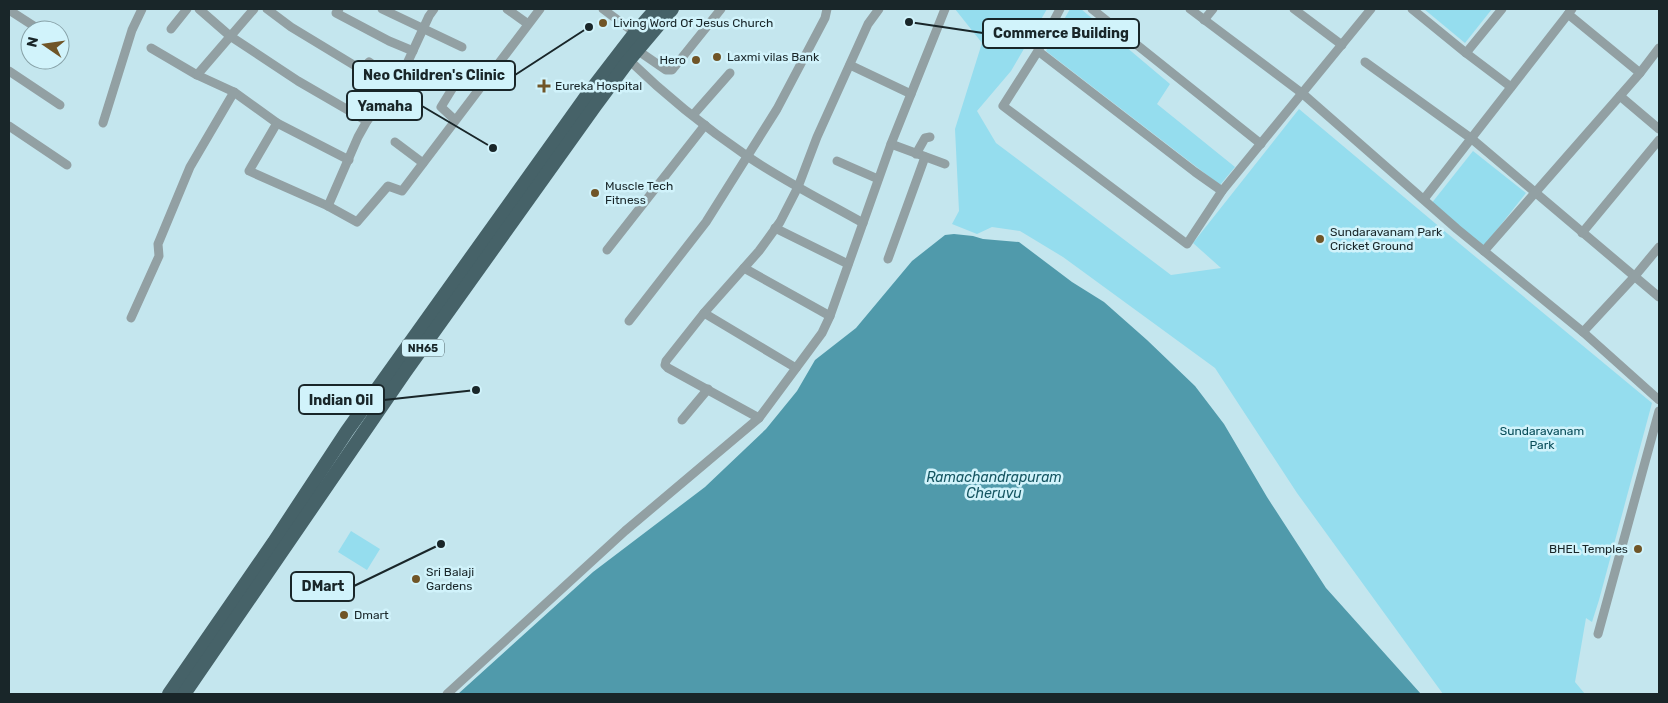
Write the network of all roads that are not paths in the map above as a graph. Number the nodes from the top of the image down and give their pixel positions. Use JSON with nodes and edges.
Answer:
{"nodes":[{"id":1,"x":142,"y":9,"type":"edge"},
{"id":2,"x":187,"y":9,"type":"edge"},
{"id":3,"x":199,"y":9,"type":"edge"},
{"id":4,"x":254,"y":9,"type":"edge"},
{"id":5,"x":267,"y":9,"type":"edge"},
{"id":6,"x":382,"y":9,"type":"edge"},
{"id":7,"x":434,"y":9,"type":"edge"},
{"id":8,"x":507,"y":9,"type":"edge"},
{"id":9,"x":540,"y":9,"type":"edge"},
{"id":10,"x":603,"y":9,"type":"edge"},
{"id":11,"x":656,"y":9,"type":"edge"},
{"id":12,"x":672,"y":9,"type":"edge"},
{"id":13,"x":721,"y":9,"type":"edge"},
{"id":14,"x":828,"y":9,"type":"edge"},
{"id":15,"x":879,"y":9,"type":"edge"},
{"id":16,"x":1060,"y":9,"type":"edge"},
{"id":17,"x":1092,"y":9,"type":"edge"},
{"id":18,"x":1190,"y":9,"type":"edge"},
{"id":19,"x":1213,"y":9,"type":"edge"},
{"id":20,"x":1294,"y":9,"type":"edge"},
{"id":21,"x":1371,"y":9,"type":"edge"},
{"id":22,"x":1412,"y":9,"type":"edge"},
{"id":23,"x":1502,"y":9,"type":"edge"},
{"id":24,"x":9,"y":10,"type":"edge"},
{"id":25,"x":336,"y":10,"type":"edge"},
{"id":26,"x":942,"y":10,"type":"edge"},
{"id":27,"x":1570,"y":12,"type":"edge"},
{"id":28,"x":24,"y":20,"type":"edge"},
{"id":29,"x":1204,"y":20,"type":"junction"},
{"id":30,"x":528,"y":24,"type":"junction"},
{"id":31,"x":171,"y":29,"type":"dead end"},
{"id":32,"x":423,"y":29,"type":"junction"},
{"id":33,"x":635,"y":33,"type":"junction"},
{"id":34,"x":230,"y":36,"type":"junction"},
{"id":35,"x":1342,"y":46,"type":"junction"},
{"id":36,"x":462,"y":47,"type":"dead end"},
{"id":37,"x":150,"y":48,"type":"dead end"},
{"id":38,"x":1659,"y":48,"type":"edge"},
{"id":39,"x":413,"y":51,"type":"junction"},
{"id":40,"x":1038,"y":51,"type":"junction"},
{"id":41,"x":1466,"y":53,"type":"junction"},
{"id":42,"x":633,"y":55,"type":"junction"},
{"id":43,"x":1365,"y":62,"type":"dead end"},
{"id":44,"x":850,"y":65,"type":"junction"},
{"id":45,"x":9,"y":71,"type":"edge"},
{"id":46,"x":730,"y":73,"type":"dead end"},
{"id":47,"x":1640,"y":73,"type":"junction"},
{"id":48,"x":197,"y":75,"type":"junction"},
{"id":49,"x":457,"y":81,"type":"dead end"},
{"id":50,"x":398,"y":83,"type":"junction"},
{"id":51,"x":1511,"y":87,"type":"junction"},
{"id":52,"x":234,"y":92,"type":"junction"},
{"id":53,"x":910,"y":94,"type":"junction"},
{"id":54,"x":1303,"y":94,"type":"junction"},
{"id":55,"x":1620,"y":96,"type":"junction"},
{"id":56,"x":60,"y":105,"type":"dead end"},
{"id":57,"x":693,"y":115,"type":"junction"},
{"id":58,"x":455,"y":120,"type":"junction"},
{"id":59,"x":367,"y":121,"type":"junction"},
{"id":60,"x":103,"y":123,"type":"dead end"},
{"id":61,"x":277,"y":124,"type":"junction"},
{"id":62,"x":705,"y":125,"type":"junction"},
{"id":63,"x":9,"y":126,"type":"edge"},
{"id":64,"x":1659,"y":129,"type":"edge"},
{"id":65,"x":930,"y":137,"type":"dead end"},
{"id":66,"x":1472,"y":139,"type":"junction"},
{"id":67,"x":1659,"y":140,"type":"edge"},
{"id":68,"x":395,"y":142,"type":"dead end"},
{"id":69,"x":891,"y":144,"type":"junction"},
{"id":70,"x":1261,"y":144,"type":"junction"},
{"id":71,"x":921,"y":155,"type":"junction"},
{"id":72,"x":748,"y":156,"type":"junction"},
{"id":73,"x":349,"y":160,"type":"junction"},
{"id":74,"x":837,"y":161,"type":"dead end"},
{"id":75,"x":423,"y":163,"type":"junction"},
{"id":76,"x":945,"y":164,"type":"dead end"},
{"id":77,"x":67,"y":165,"type":"dead end"},
{"id":78,"x":540,"y":172,"type":"junction"},
{"id":79,"x":878,"y":179,"type":"junction"},
{"id":80,"x":798,"y":187,"type":"junction"},
{"id":81,"x":1222,"y":191,"type":"junction"},
{"id":82,"x":1535,"y":192,"type":"junction"},
{"id":83,"x":1424,"y":199,"type":"junction"},
{"id":84,"x":328,"y":206,"type":"junction"},
{"id":85,"x":862,"y":223,"type":"junction"},
{"id":86,"x":775,"y":228,"type":"junction"},
{"id":87,"x":1582,"y":233,"type":"junction"},
{"id":88,"x":1659,"y":247,"type":"edge"},
{"id":89,"x":607,"y":250,"type":"dead end"},
{"id":90,"x":1484,"y":251,"type":"junction"},
{"id":91,"x":888,"y":259,"type":"dead end"},
{"id":92,"x":848,"y":264,"type":"junction"},
{"id":93,"x":744,"y":268,"type":"junction"},
{"id":94,"x":1635,"y":276,"type":"junction"},
{"id":95,"x":1659,"y":297,"type":"edge"},
{"id":96,"x":704,"y":313,"type":"junction"},
{"id":97,"x":830,"y":316,"type":"junction"},
{"id":98,"x":131,"y":318,"type":"dead end"},
{"id":99,"x":629,"y":320,"type":"dead end"},
{"id":100,"x":1583,"y":332,"type":"junction"},
{"id":101,"x":796,"y":368,"type":"junction"},
{"id":102,"x":708,"y":390,"type":"junction"},
{"id":103,"x":1659,"y":400,"type":"edge"},
{"id":104,"x":1659,"y":411,"type":"edge"},
{"id":105,"x":759,"y":418,"type":"junction"},
{"id":106,"x":682,"y":420,"type":"dead end"},
{"id":107,"x":1598,"y":634,"type":"dead end"},
{"id":108,"x":169,"y":694,"type":"edge"},
{"id":109,"x":184,"y":694,"type":"edge"},
{"id":110,"x":447,"y":694,"type":"edge"}],
"edges":[{"from":1,"to":60,"type":"street"},
{"from":2,"to":31,"type":"street"},
{"from":3,"to":34,"type":"street"},
{"from":4,"to":34,"type":"street"},
{"from":5,"to":50,"type":"street"},
{"from":6,"to":32,"type":"street"},
{"from":7,"to":32,"type":"street"},
{"from":8,"to":30,"type":"street"},
{"from":9,"to":30,"type":"street"},
{"from":10,"to":33,"type":"street"},
{"from":11,"to":33,"type":"highway","number":"NH65"},
{"from":12,"to":42,"type":"highway","number":"NH65"},
{"from":13,"to":42,"type":"street"},
{"from":14,"to":72,"type":"street"},
{"from":15,"to":44,"type":"street"},
{"from":16,"to":40,"type":"street"},
{"from":17,"to":70,"type":"street"},
{"from":18,"to":29,"type":"street"},
{"from":19,"to":29,"type":"street"},
{"from":20,"to":35,"type":"street"},
{"from":21,"to":35,"type":"street"},
{"from":22,"to":41,"type":"street"},
{"from":23,"to":41,"type":"street"},
{"from":24,"to":28,"type":"street"},
{"from":25,"to":39,"type":"street"},
{"from":26,"to":53,"type":"street"},
{"from":27,"to":47,"type":"street"},
{"from":27,"to":51,"type":"street"},
{"from":29,"to":54,"type":"street"},
{"from":30,"to":58,"type":"street"},
{"from":32,"to":36,"type":"street"},
{"from":32,"to":39,"type":"street"},
{"from":33,"to":78,"type":"highway","number":"NH65"},
{"from":34,"to":48,"type":"street"},
{"from":34,"to":59,"type":"street"},
{"from":35,"to":54,"type":"street"},
{"from":37,"to":48,"type":"street"},
{"from":38,"to":47,"type":"street"},
{"from":39,"to":50,"type":"street"},
{"from":40,"to":81,"type":"street"},
{"from":40,"to":81,"type":"street"},
{"from":41,"to":51,"type":"street"},
{"from":42,"to":57,"type":"street"},
{"from":42,"to":78,"type":"highway","number":"NH65"},
{"from":43,"to":66,"type":"street"},
{"from":44,"to":53,"type":"street"},
{"from":44,"to":80,"type":"street"},
{"from":45,"to":56,"type":"street"},
{"from":46,"to":57,"type":"street"},
{"from":47,"to":55,"type":"street"},
{"from":48,"to":52,"type":"street"},
{"from":49,"to":58,"type":"street"},
{"from":50,"to":59,"type":"street"},
{"from":51,"to":66,"type":"street"},
{"from":52,"to":61,"type":"street"},
{"from":52,"to":98,"type":"street"},
{"from":53,"to":69,"type":"street"},
{"from":54,"to":70,"type":"street"},
{"from":54,"to":83,"type":"street"},
{"from":55,"to":64,"type":"street"},
{"from":55,"to":82,"type":"street"},
{"from":57,"to":62,"type":"street"},
{"from":58,"to":75,"type":"street"},
{"from":59,"to":73,"type":"street"},
{"from":61,"to":73,"type":"street"},
{"from":61,"to":84,"type":"street"},
{"from":62,"to":72,"type":"street"},
{"from":62,"to":89,"type":"street"},
{"from":63,"to":77,"type":"street"},
{"from":65,"to":71,"type":"street"},
{"from":66,"to":82,"type":"street"},
{"from":66,"to":83,"type":"street"},
{"from":67,"to":87,"type":"street"},
{"from":68,"to":75,"type":"street"},
{"from":69,"to":71,"type":"street"},
{"from":69,"to":79,"type":"street"},
{"from":70,"to":81,"type":"street"},
{"from":71,"to":76,"type":"street"},
{"from":71,"to":91,"type":"street"},
{"from":72,"to":80,"type":"street"},
{"from":72,"to":99,"type":"street"},
{"from":73,"to":84,"type":"street"},
{"from":74,"to":79,"type":"street"},
{"from":75,"to":84,"type":"street"},
{"from":78,"to":108,"type":"highway","number":"NH65"},
{"from":78,"to":109,"type":"highway","number":"NH65"},
{"from":79,"to":85,"type":"street"},
{"from":80,"to":85,"type":"street"},
{"from":80,"to":86,"type":"street"},
{"from":82,"to":87,"type":"street"},
{"from":82,"to":90,"type":"street"},
{"from":83,"to":90,"type":"street"},
{"from":85,"to":92,"type":"street"},
{"from":86,"to":92,"type":"street"},
{"from":86,"to":93,"type":"street"},
{"from":87,"to":94,"type":"street"},
{"from":88,"to":94,"type":"street"},
{"from":90,"to":100,"type":"street"},
{"from":92,"to":97,"type":"street"},
{"from":93,"to":96,"type":"street"},
{"from":93,"to":97,"type":"street"},
{"from":94,"to":95,"type":"street"},
{"from":94,"to":100,"type":"street"},
{"from":96,"to":101,"type":"street"},
{"from":96,"to":102,"type":"street"},
{"from":97,"to":101,"type":"street"},
{"from":100,"to":103,"type":"street"},
{"from":101,"to":105,"type":"street"},
{"from":102,"to":105,"type":"street"},
{"from":102,"to":106,"type":"street"},
{"from":104,"to":107,"type":"street"},
{"from":105,"to":110,"type":"street"}]}
